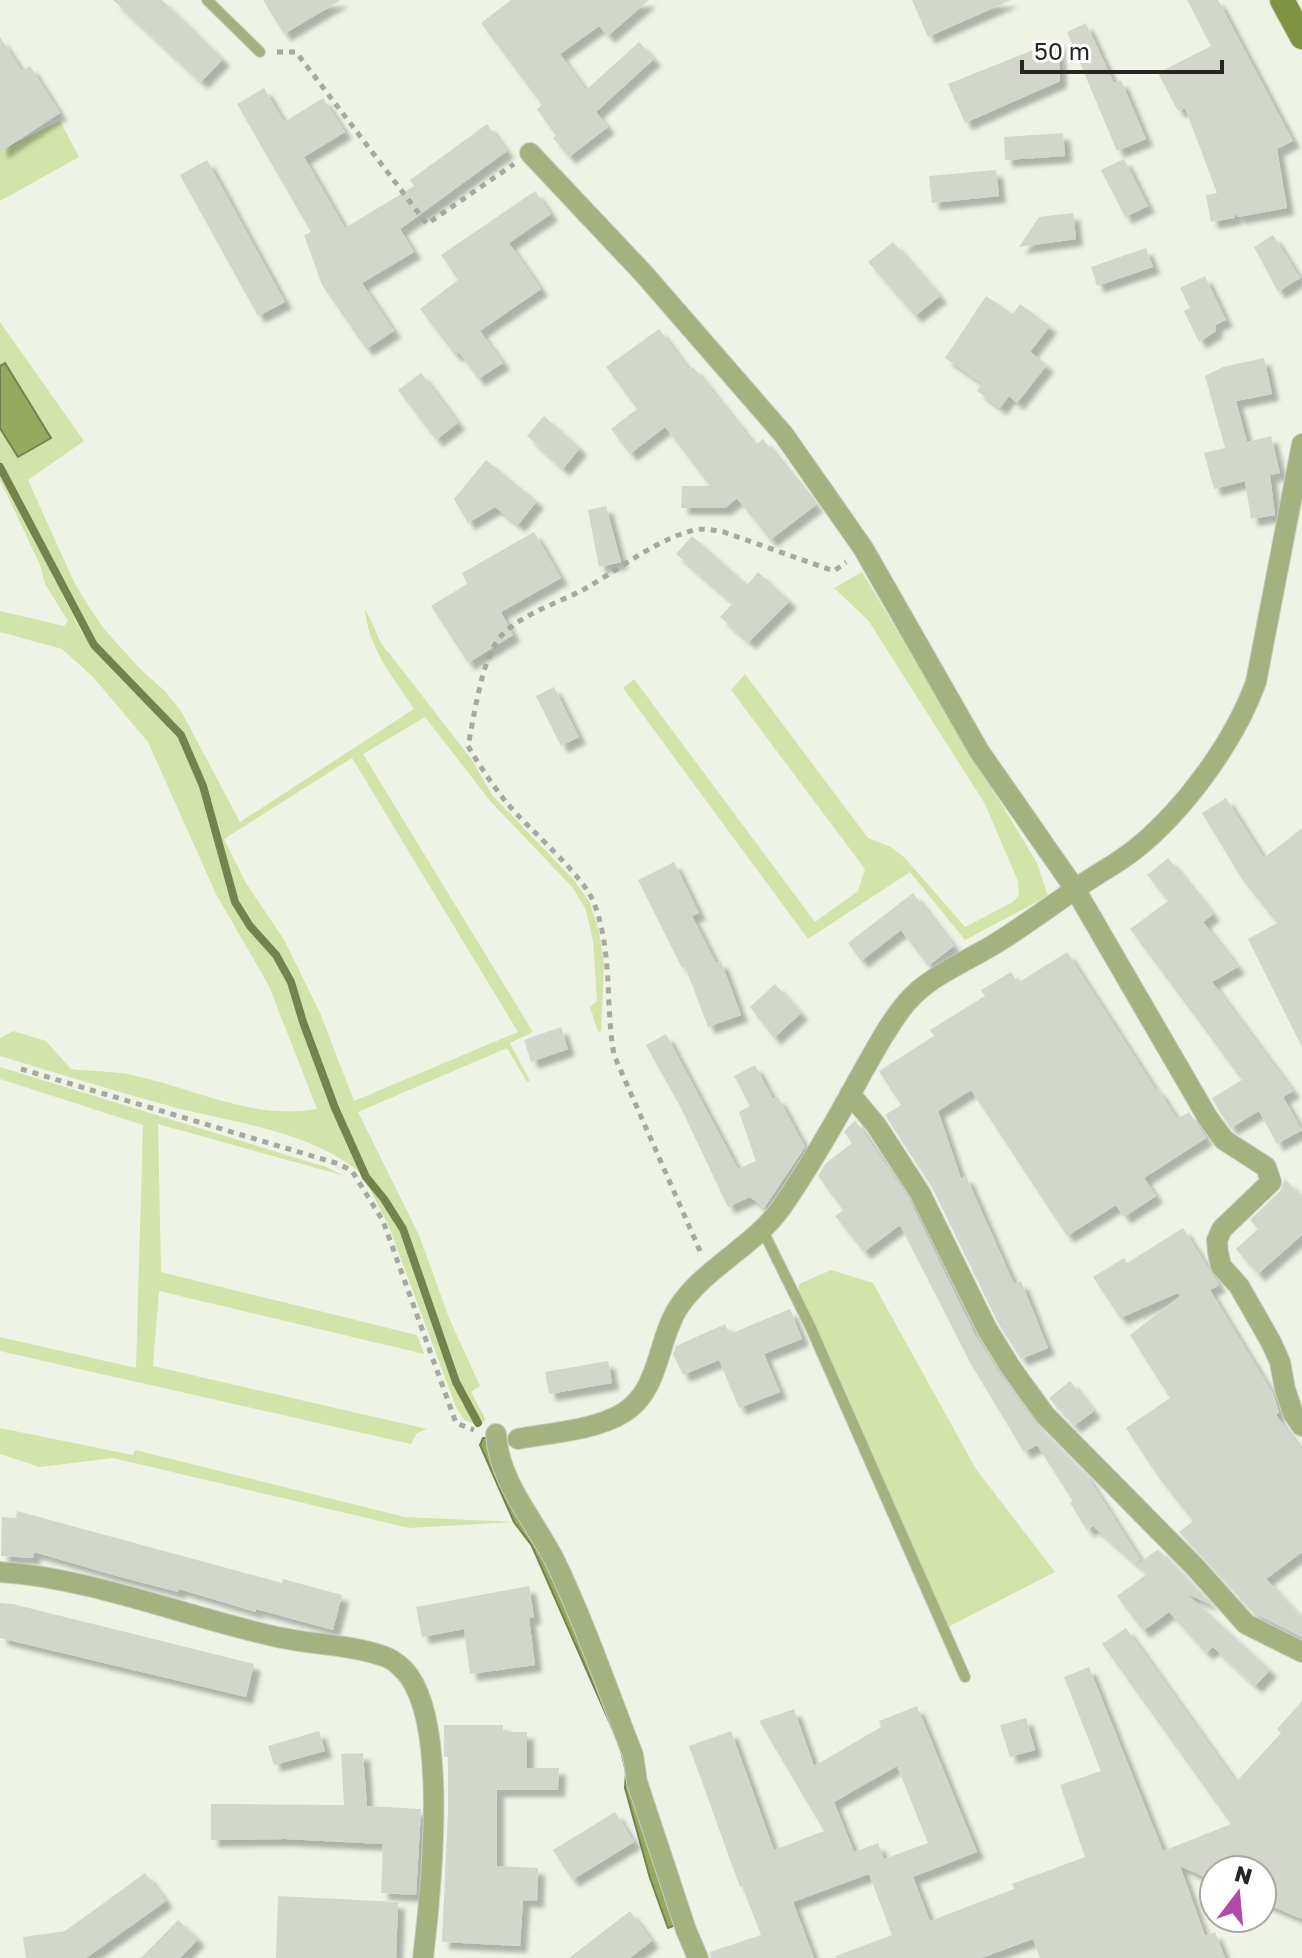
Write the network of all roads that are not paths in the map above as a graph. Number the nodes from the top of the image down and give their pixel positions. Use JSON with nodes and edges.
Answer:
{"nodes":[{"id":1,"x":207,"y":0,"type":"edge"},
{"id":2,"x":1282,"y":0,"type":"edge"},
{"id":3,"x":1302,"y":37,"type":"edge"},
{"id":4,"x":260,"y":52,"type":"road end"},
{"id":5,"x":530,"y":153,"type":"road end"},
{"id":6,"x":1302,"y":444,"type":"edge"},
{"id":7,"x":1075,"y":889,"type":"junction"},
{"id":8,"x":850,"y":1094,"type":"junction"},
{"id":9,"x":763,"y":1231,"type":"junction"},
{"id":10,"x":1302,"y":1426,"type":"edge"},
{"id":11,"x":496,"y":1434,"type":"road end"},
{"id":12,"x":518,"y":1439,"type":"dead end"},
{"id":13,"x":0,"y":1572,"type":"edge"},
{"id":14,"x":1302,"y":1652,"type":"edge"},
{"id":15,"x":965,"y":1677,"type":"dead end"},
{"id":16,"x":423,"y":1958,"type":"edge"},
{"id":17,"x":698,"y":1958,"type":"edge"}],
"edges":[{"from":1,"to":4,"type":"lane"},
{"from":2,"to":3,"type":"street"},
{"from":5,"to":7,"type":"street"},
{"from":6,"to":7,"type":"street"},
{"from":7,"to":8,"type":"street"},
{"from":7,"to":10,"type":"street"},
{"from":8,"to":9,"type":"street"},
{"from":8,"to":14,"type":"street"},
{"from":9,"to":12,"type":"street"},
{"from":9,"to":15,"type":"lane"},
{"from":11,"to":17,"type":"street"},
{"from":13,"to":16,"type":"street"}]}
